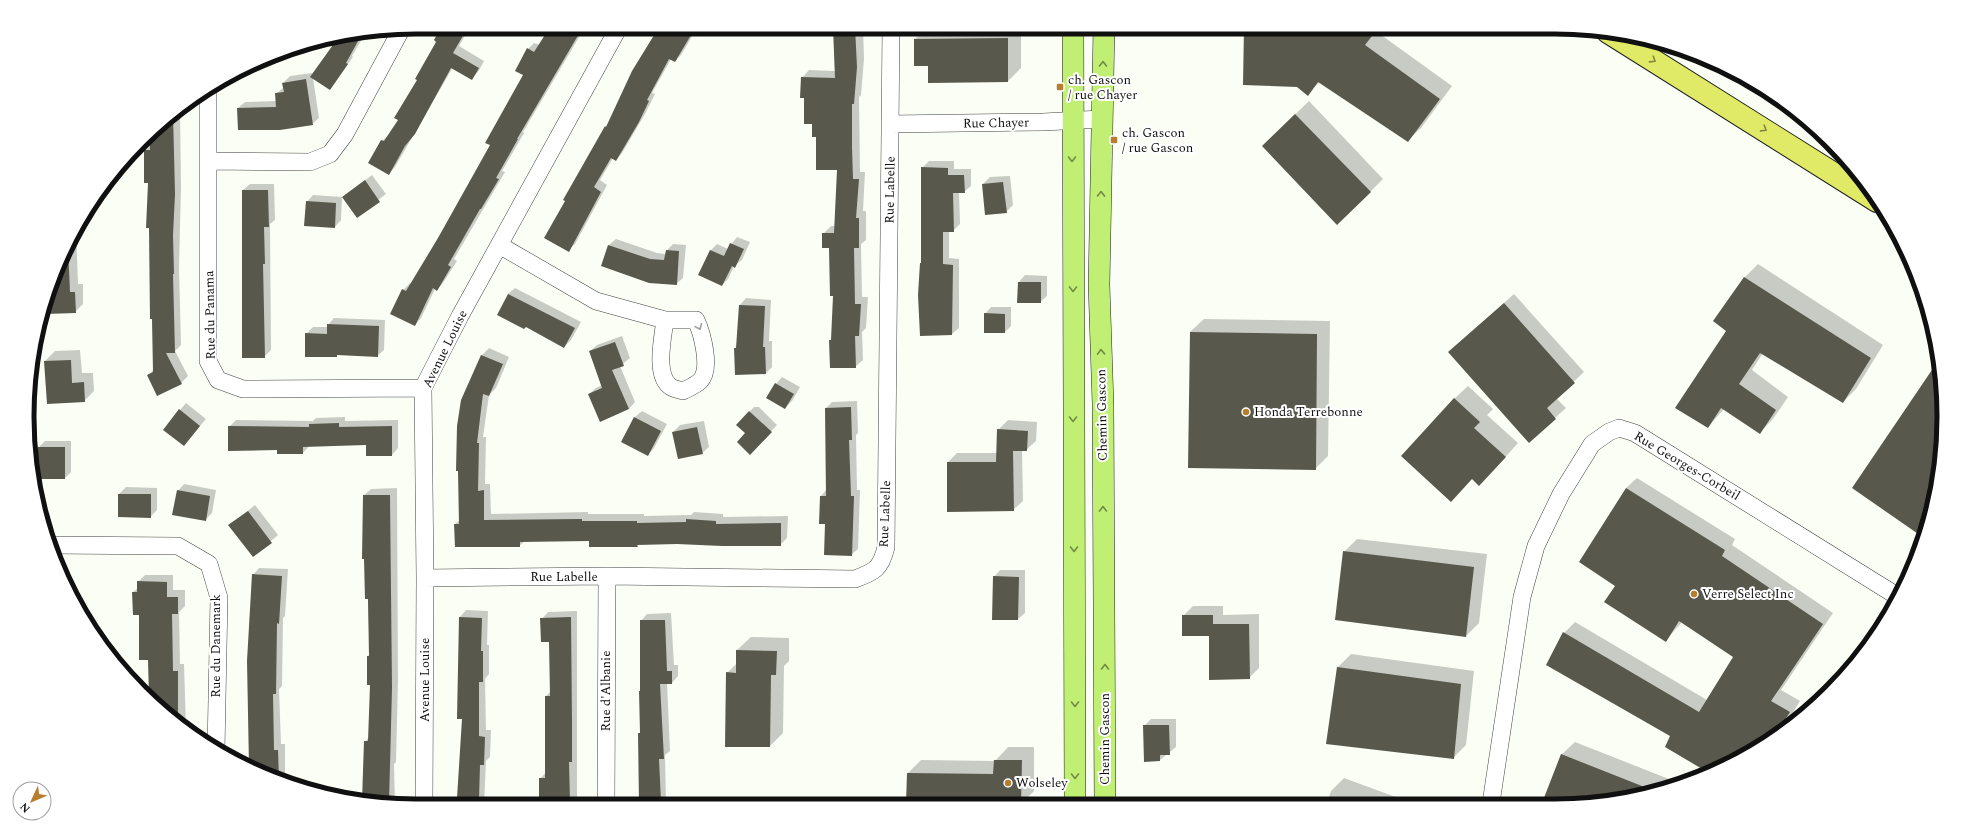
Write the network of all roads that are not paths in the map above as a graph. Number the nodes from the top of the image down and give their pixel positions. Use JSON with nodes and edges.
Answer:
{"nodes":[{"id":1,"x":615,"y":34,"type":"edge"},
{"id":2,"x":891,"y":34,"type":"edge"},
{"id":3,"x":1073,"y":34,"type":"edge"},
{"id":4,"x":1104,"y":34,"type":"edge"},
{"id":5,"x":398,"y":35,"type":"edge"},
{"id":6,"x":1620,"y":40,"type":"edge"},
{"id":7,"x":208,"y":95,"type":"edge"},
{"id":8,"x":1102,"y":119,"type":"junction"},
{"id":9,"x":1073,"y":120,"type":"junction"},
{"id":10,"x":890,"y":124,"type":"junction"},
{"id":11,"x":209,"y":161,"type":"junction"},
{"id":12,"x":1865,"y":194,"type":"edge"},
{"id":13,"x":499,"y":245,"type":"junction"},
{"id":14,"x":665,"y":320,"type":"dead end"},
{"id":15,"x":424,"y":388,"type":"junction"},
{"id":16,"x":56,"y":545,"type":"edge"},
{"id":17,"x":607,"y":576,"type":"junction"},
{"id":18,"x":425,"y":578,"type":"junction"},
{"id":19,"x":1894,"y":594,"type":"edge"},
{"id":20,"x":216,"y":743,"type":"edge"},
{"id":21,"x":424,"y":799,"type":"edge"},
{"id":22,"x":606,"y":799,"type":"edge"},
{"id":23,"x":1075,"y":799,"type":"edge"},
{"id":24,"x":1106,"y":799,"type":"edge"},
{"id":25,"x":1492,"y":799,"type":"edge"}],
"edges":[{"from":1,"to":13,"type":"street","name":"Avenue Louise"},
{"from":2,"to":10,"type":"street","name":"Rue Labelle"},
{"from":3,"to":9,"type":"main road"},
{"from":8,"to":4,"type":"main road","name":"Chemin Gascon","one_way":true},
{"from":5,"to":11,"type":"street"},
{"from":6,"to":12,"type":"highway","one_way":true},
{"from":7,"to":11,"type":"street","name":"Rue du Panama"},
{"from":8,"to":9,"type":"street","name":"Rue Chayer"},
{"from":24,"to":8,"type":"main road","name":"Chemin Gascon","one_way":true},
{"from":9,"to":10,"type":"street","name":"Rue Chayer"},
{"from":9,"to":23,"type":"main road","one_way":true},
{"from":10,"to":17,"type":"street","name":"Rue Labelle"},
{"from":11,"to":15,"type":"street","name":"Rue du Panama"},
{"from":13,"to":14,"type":"street"},
{"from":13,"to":15,"type":"street","name":"Avenue Louise"},
{"from":15,"to":18,"type":"street","name":"Avenue Louise"},
{"from":16,"to":20,"type":"street","name":"Rue du Danemark"},
{"from":17,"to":18,"type":"street","name":"Rue Labelle"},
{"from":17,"to":22,"type":"street","name":"Rue d'Albanie"},
{"from":18,"to":21,"type":"street","name":"Avenue Louise"},
{"from":19,"to":25,"type":"street","name":"Rue Georges-Corbeil"}]}
